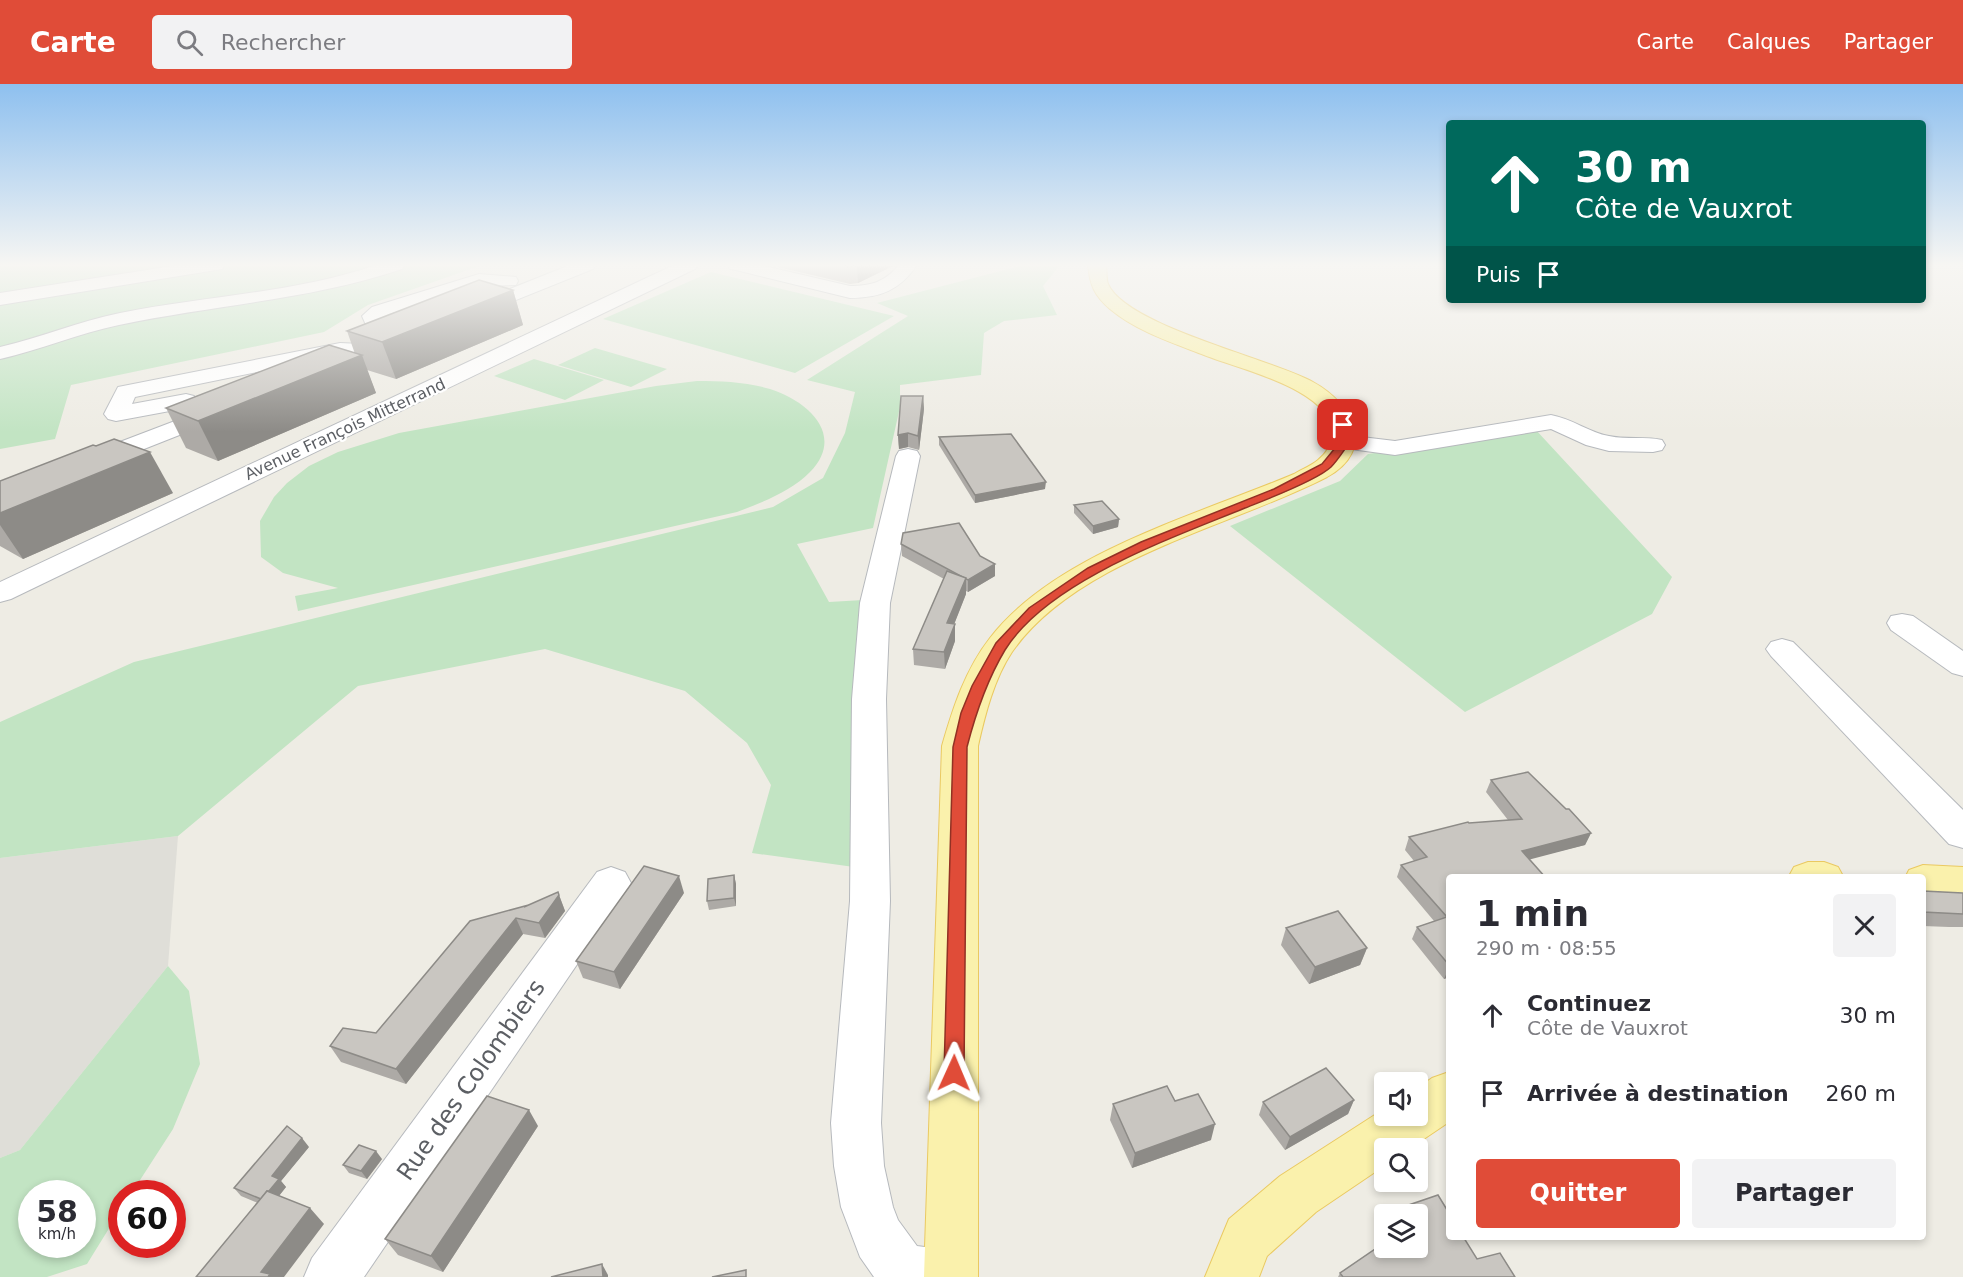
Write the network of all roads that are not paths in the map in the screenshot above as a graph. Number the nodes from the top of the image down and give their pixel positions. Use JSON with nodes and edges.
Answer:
{"nodes":[{"id":1,"x":109,"y":321,"type":"edge"},
{"id":2,"x":373,"y":321,"type":"edge"},
{"id":3,"x":396,"y":321,"type":"edge"},
{"id":4,"x":572,"y":321,"type":"edge"},
{"id":5,"x":1141,"y":321,"type":"edge"},
{"id":6,"x":429,"y":328,"type":"edge"},
{"id":7,"x":376,"y":349,"type":"junction"},
{"id":8,"x":0,"y":353,"type":"edge"},
{"id":9,"x":300,"y":379,"type":"edge"},
{"id":10,"x":186,"y":401,"type":"edge"},
{"id":11,"x":234,"y":405,"type":"edge"},
{"id":12,"x":1345,"y":442,"type":"junction"},
{"id":13,"x":1653,"y":445,"type":"dead end"},
{"id":14,"x":908,"y":456,"type":"dead end"},
{"id":15,"x":70,"y":470,"type":"edge"},
{"id":16,"x":0,"y":592,"type":"edge"},
{"id":17,"x":1902,"y":623,"type":"dead end"},
{"id":18,"x":1782,"y":649,"type":"dead end"},
{"id":19,"x":1963,"y":666,"type":"edge"},
{"id":20,"x":1963,"y":834,"type":"edge"},
{"id":21,"x":1926,"y":881,"type":"edge"},
{"id":22,"x":611,"y":882,"type":"dead end"},
{"id":23,"x":1963,"y":883,"type":"edge"},
{"id":24,"x":1446,"y":1096,"type":"edge"},
{"id":25,"x":1428,"y":1108,"type":"edge"},
{"id":26,"x":1402,"y":1126,"type":"edge"},
{"id":27,"x":331,"y":1277,"type":"edge"},
{"id":28,"x":949,"y":1277,"type":"edge"},
{"id":29,"x":1232,"y":1277,"type":"edge"}],
"edges":[{"from":1,"to":8,"type":"street"},
{"from":2,"to":3,"type":"street"},
{"from":4,"to":16,"type":"street","name":"Avenue François Mitterrand"},
{"from":5,"to":12,"type":"main road"},
{"from":6,"to":7,"type":"street"},
{"from":7,"to":9,"type":"street"},
{"from":7,"to":10,"type":"street"},
{"from":11,"to":15,"type":"street"},
{"from":12,"to":13,"type":"street"},
{"from":12,"to":28,"type":"main road"},
{"from":14,"to":28,"type":"street"},
{"from":17,"to":19,"type":"street"},
{"from":18,"to":20,"type":"street"},
{"from":21,"to":23,"type":"main road"},
{"from":22,"to":27,"type":"street","name":"Rue des Colombiers"},
{"from":24,"to":25,"type":"main road"},
{"from":26,"to":29,"type":"main road"}]}
